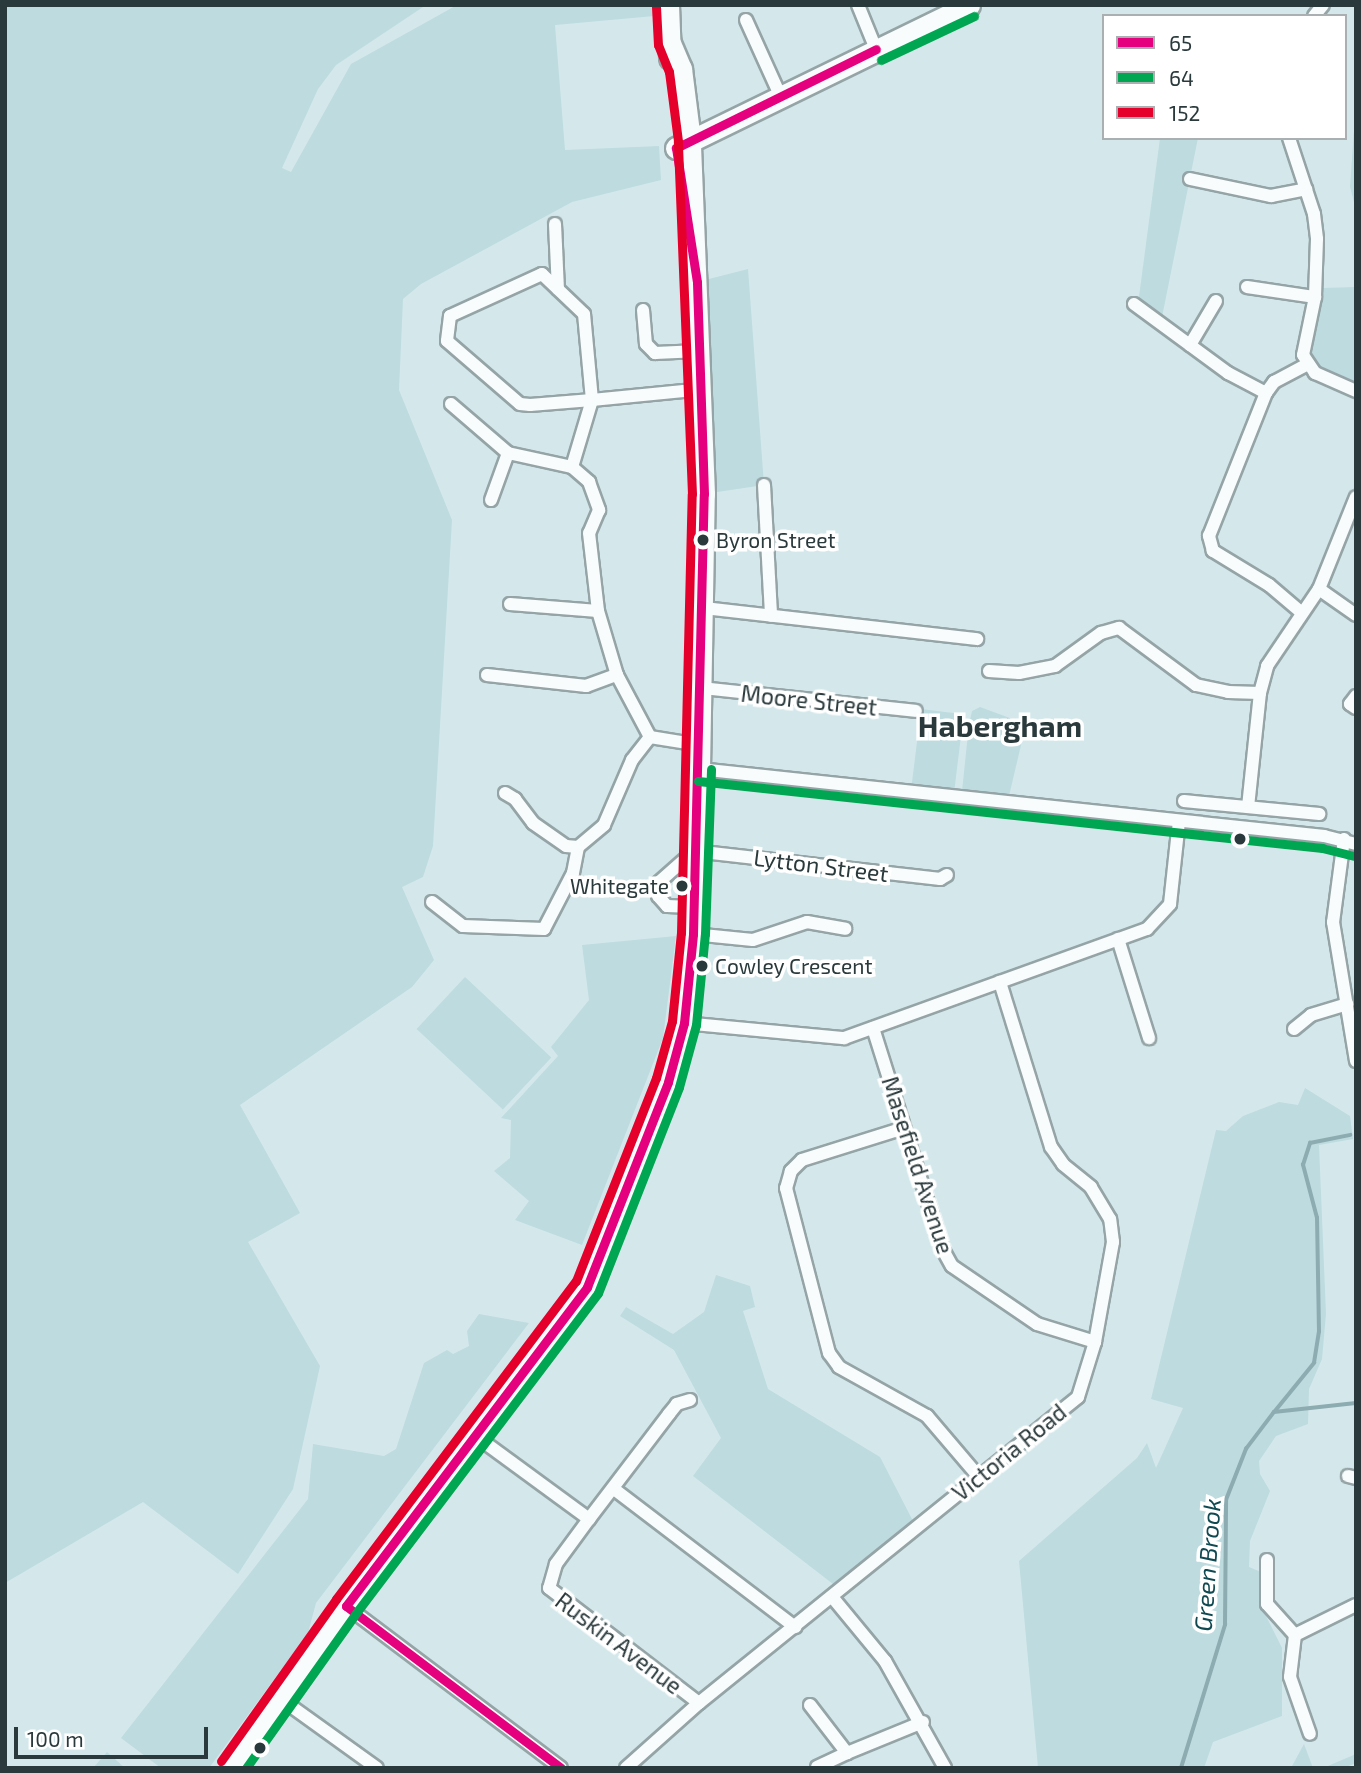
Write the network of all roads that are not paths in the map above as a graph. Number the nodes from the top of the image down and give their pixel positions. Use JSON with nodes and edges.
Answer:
{"nodes":[{"id":1,"x":668,"y":5,"type":"edge"},
{"id":2,"x":858,"y":5,"type":"edge"},
{"id":3,"x":968,"y":5,"type":"edge"},
{"id":4,"x":746,"y":20,"type":"dead end"},
{"id":5,"x":876,"y":49,"type":"junction"},
{"id":6,"x":780,"y":95,"type":"junction"},
{"id":7,"x":1290,"y":140,"type":"edge"},
{"id":8,"x":683,"y":144,"type":"junction"},
{"id":9,"x":1190,"y":179,"type":"dead end"},
{"id":10,"x":1306,"y":189,"type":"junction"},
{"id":11,"x":555,"y":224,"type":"dead end"},
{"id":12,"x":1247,"y":287,"type":"dead end"},
{"id":13,"x":558,"y":289,"type":"junction"},
{"id":14,"x":1315,"y":297,"type":"junction"},
{"id":15,"x":1216,"y":301,"type":"dead end"},
{"id":16,"x":1134,"y":304,"type":"dead end"},
{"id":17,"x":643,"y":310,"type":"dead end"},
{"id":18,"x":1190,"y":345,"type":"junction"},
{"id":19,"x":699,"y":351,"type":"junction"},
{"id":20,"x":1306,"y":365,"type":"junction"},
{"id":21,"x":700,"y":389,"type":"junction"},
{"id":22,"x":1356,"y":391,"type":"edge"},
{"id":23,"x":1266,"y":393,"type":"junction"},
{"id":24,"x":592,"y":400,"type":"junction"},
{"id":25,"x":451,"y":404,"type":"dead end"},
{"id":26,"x":508,"y":453,"type":"junction"},
{"id":27,"x":572,"y":467,"type":"junction"},
{"id":28,"x":764,"y":485,"type":"dead end"},
{"id":29,"x":1356,"y":497,"type":"edge"},
{"id":30,"x":491,"y":500,"type":"dead end"},
{"id":31,"x":1319,"y":589,"type":"junction"},
{"id":32,"x":510,"y":604,"type":"dead end"},
{"id":33,"x":704,"y":608,"type":"junction"},
{"id":34,"x":598,"y":611,"type":"junction"},
{"id":35,"x":1302,"y":613,"type":"junction"},
{"id":36,"x":1356,"y":615,"type":"edge"},
{"id":37,"x":771,"y":616,"type":"junction"},
{"id":38,"x":976,"y":639,"type":"dead end"},
{"id":39,"x":989,"y":671,"type":"dead end"},
{"id":40,"x":486,"y":675,"type":"dead end"},
{"id":41,"x":617,"y":675,"type":"junction"},
{"id":42,"x":702,"y":688,"type":"junction"},
{"id":43,"x":1260,"y":692,"type":"junction"},
{"id":44,"x":916,"y":711,"type":"dead end"},
{"id":45,"x":649,"y":737,"type":"junction"},
{"id":46,"x":699,"y":745,"type":"junction"},
{"id":47,"x":699,"y":769,"type":"junction"},
{"id":48,"x":505,"y":793,"type":"dead end"},
{"id":49,"x":1185,"y":801,"type":"dead end"},
{"id":50,"x":1248,"y":807,"type":"junction"},
{"id":51,"x":1318,"y":814,"type":"dead end"},
{"id":52,"x":1179,"y":821,"type":"junction"},
{"id":53,"x":1350,"y":841,"type":"edge"},
{"id":54,"x":578,"y":847,"type":"junction"},
{"id":55,"x":694,"y":851,"type":"junction"},
{"id":56,"x":947,"y":875,"type":"dead end"},
{"id":57,"x":432,"y":902,"type":"dead end"},
{"id":58,"x":693,"y":908,"type":"junction"},
{"id":59,"x":845,"y":929,"type":"dead end"},
{"id":60,"x":693,"y":934,"type":"junction"},
{"id":61,"x":1118,"y":939,"type":"junction"},
{"id":62,"x":1000,"y":982,"type":"junction"},
{"id":63,"x":1347,"y":1004,"type":"junction"},
{"id":64,"x":684,"y":1023,"type":"junction"},
{"id":65,"x":873,"y":1028,"type":"junction"},
{"id":66,"x":1294,"y":1029,"type":"dead end"},
{"id":67,"x":1149,"y":1038,"type":"dead end"},
{"id":68,"x":1356,"y":1061,"type":"edge"},
{"id":69,"x":904,"y":1128,"type":"junction"},
{"id":70,"x":1095,"y":1342,"type":"junction"},
{"id":71,"x":690,"y":1400,"type":"dead end"},
{"id":72,"x":477,"y":1437,"type":"junction"},
{"id":73,"x":978,"y":1476,"type":"junction"},
{"id":74,"x":614,"y":1489,"type":"junction"},
{"id":75,"x":589,"y":1518,"type":"junction"},
{"id":76,"x":1266,"y":1560,"type":"dead end"},
{"id":77,"x":834,"y":1598,"type":"junction"},
{"id":78,"x":1356,"y":1605,"type":"edge"},
{"id":79,"x":346,"y":1606,"type":"junction"},
{"id":80,"x":795,"y":1627,"type":"junction"},
{"id":81,"x":1295,"y":1635,"type":"junction"},
{"id":82,"x":281,"y":1699,"type":"junction"},
{"id":83,"x":699,"y":1703,"type":"junction"},
{"id":84,"x":810,"y":1705,"type":"dead end"},
{"id":85,"x":923,"y":1722,"type":"junction"},
{"id":86,"x":1310,"y":1734,"type":"dead end"},
{"id":87,"x":847,"y":1753,"type":"junction"},
{"id":88,"x":817,"y":1767,"type":"edge"},
{"id":89,"x":231,"y":1768,"type":"edge"},
{"id":90,"x":377,"y":1768,"type":"edge"},
{"id":91,"x":561,"y":1768,"type":"edge"},
{"id":92,"x":626,"y":1768,"type":"edge"},
{"id":93,"x":945,"y":1768,"type":"edge"}],
"edges":[{"from":1,"to":8,"type":"main road"},
{"from":2,"to":5,"type":"street"},
{"from":3,"to":5,"type":"main road"},
{"from":4,"to":6,"type":"street"},
{"from":5,"to":6,"type":"main road"},
{"from":6,"to":8,"type":"main road"},
{"from":7,"to":10,"type":"street"},
{"from":8,"to":19,"type":"main road"},
{"from":9,"to":10,"type":"street"},
{"from":10,"to":14,"type":"street"},
{"from":11,"to":13,"type":"street"},
{"from":12,"to":14,"type":"street"},
{"from":13,"to":24,"type":"street"},
{"from":13,"to":24,"type":"street"},
{"from":14,"to":20,"type":"street"},
{"from":15,"to":18,"type":"street"},
{"from":16,"to":18,"type":"street"},
{"from":17,"to":19,"type":"street"},
{"from":18,"to":23,"type":"street"},
{"from":19,"to":21,"type":"main road"},
{"from":20,"to":22,"type":"street"},
{"from":20,"to":23,"type":"street"},
{"from":21,"to":24,"type":"street"},
{"from":21,"to":33,"type":"main road"},
{"from":23,"to":35,"type":"street"},
{"from":24,"to":27,"type":"street"},
{"from":25,"to":26,"type":"street"},
{"from":26,"to":27,"type":"street"},
{"from":26,"to":30,"type":"street"},
{"from":27,"to":34,"type":"street"},
{"from":28,"to":37,"type":"street"},
{"from":29,"to":31,"type":"street"},
{"from":31,"to":35,"type":"street"},
{"from":31,"to":36,"type":"street"},
{"from":32,"to":34,"type":"street"},
{"from":33,"to":37,"type":"street"},
{"from":33,"to":42,"type":"main road"},
{"from":34,"to":41,"type":"street"},
{"from":35,"to":43,"type":"street"},
{"from":37,"to":38,"type":"street"},
{"from":39,"to":43,"type":"street"},
{"from":40,"to":41,"type":"street"},
{"from":41,"to":45,"type":"street"},
{"from":42,"to":44,"type":"street","name":"Moore Street"},
{"from":42,"to":46,"type":"main road"},
{"from":43,"to":50,"type":"street"},
{"from":45,"to":46,"type":"street"},
{"from":45,"to":54,"type":"street"},
{"from":46,"to":47,"type":"main road"},
{"from":47,"to":52,"type":"street"},
{"from":47,"to":55,"type":"main road"},
{"from":48,"to":54,"type":"street"},
{"from":49,"to":50,"type":"street"},
{"from":50,"to":51,"type":"street"},
{"from":52,"to":53,"type":"street"},
{"from":52,"to":61,"type":"street"},
{"from":53,"to":63,"type":"street"},
{"from":54,"to":57,"type":"street"},
{"from":55,"to":56,"type":"street","name":"Lytton Street"},
{"from":55,"to":58,"type":"main road"},
{"from":55,"to":58,"type":"street"},
{"from":58,"to":60,"type":"main road"},
{"from":59,"to":60,"type":"street"},
{"from":60,"to":64,"type":"main road"},
{"from":61,"to":62,"type":"street"},
{"from":61,"to":67,"type":"street"},
{"from":62,"to":65,"type":"street"},
{"from":62,"to":70,"type":"street","name":"Victoria Road"},
{"from":63,"to":66,"type":"street"},
{"from":63,"to":68,"type":"street"},
{"from":64,"to":65,"type":"street"},
{"from":64,"to":72,"type":"main road"},
{"from":65,"to":69,"type":"street","name":"Masefield Avenue"},
{"from":69,"to":70,"type":"street","name":"Masefield Avenue"},
{"from":69,"to":73,"type":"street"},
{"from":70,"to":73,"type":"street","name":"Victoria Road"},
{"from":71,"to":74,"type":"street"},
{"from":72,"to":75,"type":"street"},
{"from":72,"to":79,"type":"main road"},
{"from":73,"to":77,"type":"street","name":"Victoria Road"},
{"from":74,"to":75,"type":"street"},
{"from":74,"to":80,"type":"street"},
{"from":75,"to":83,"type":"street","name":"Ruskin Avenue"},
{"from":76,"to":81,"type":"street"},
{"from":77,"to":80,"type":"street","name":"Victoria Road"},
{"from":77,"to":85,"type":"street"},
{"from":78,"to":81,"type":"street"},
{"from":79,"to":82,"type":"main road"},
{"from":79,"to":91,"type":"street"},
{"from":80,"to":83,"type":"street","name":"Victoria Road"},
{"from":81,"to":86,"type":"street"},
{"from":82,"to":89,"type":"main road"},
{"from":82,"to":90,"type":"street"},
{"from":83,"to":92,"type":"street","name":"Victoria Road"},
{"from":84,"to":87,"type":"street"},
{"from":85,"to":87,"type":"street"},
{"from":85,"to":93,"type":"street"},
{"from":87,"to":88,"type":"street"}]}
